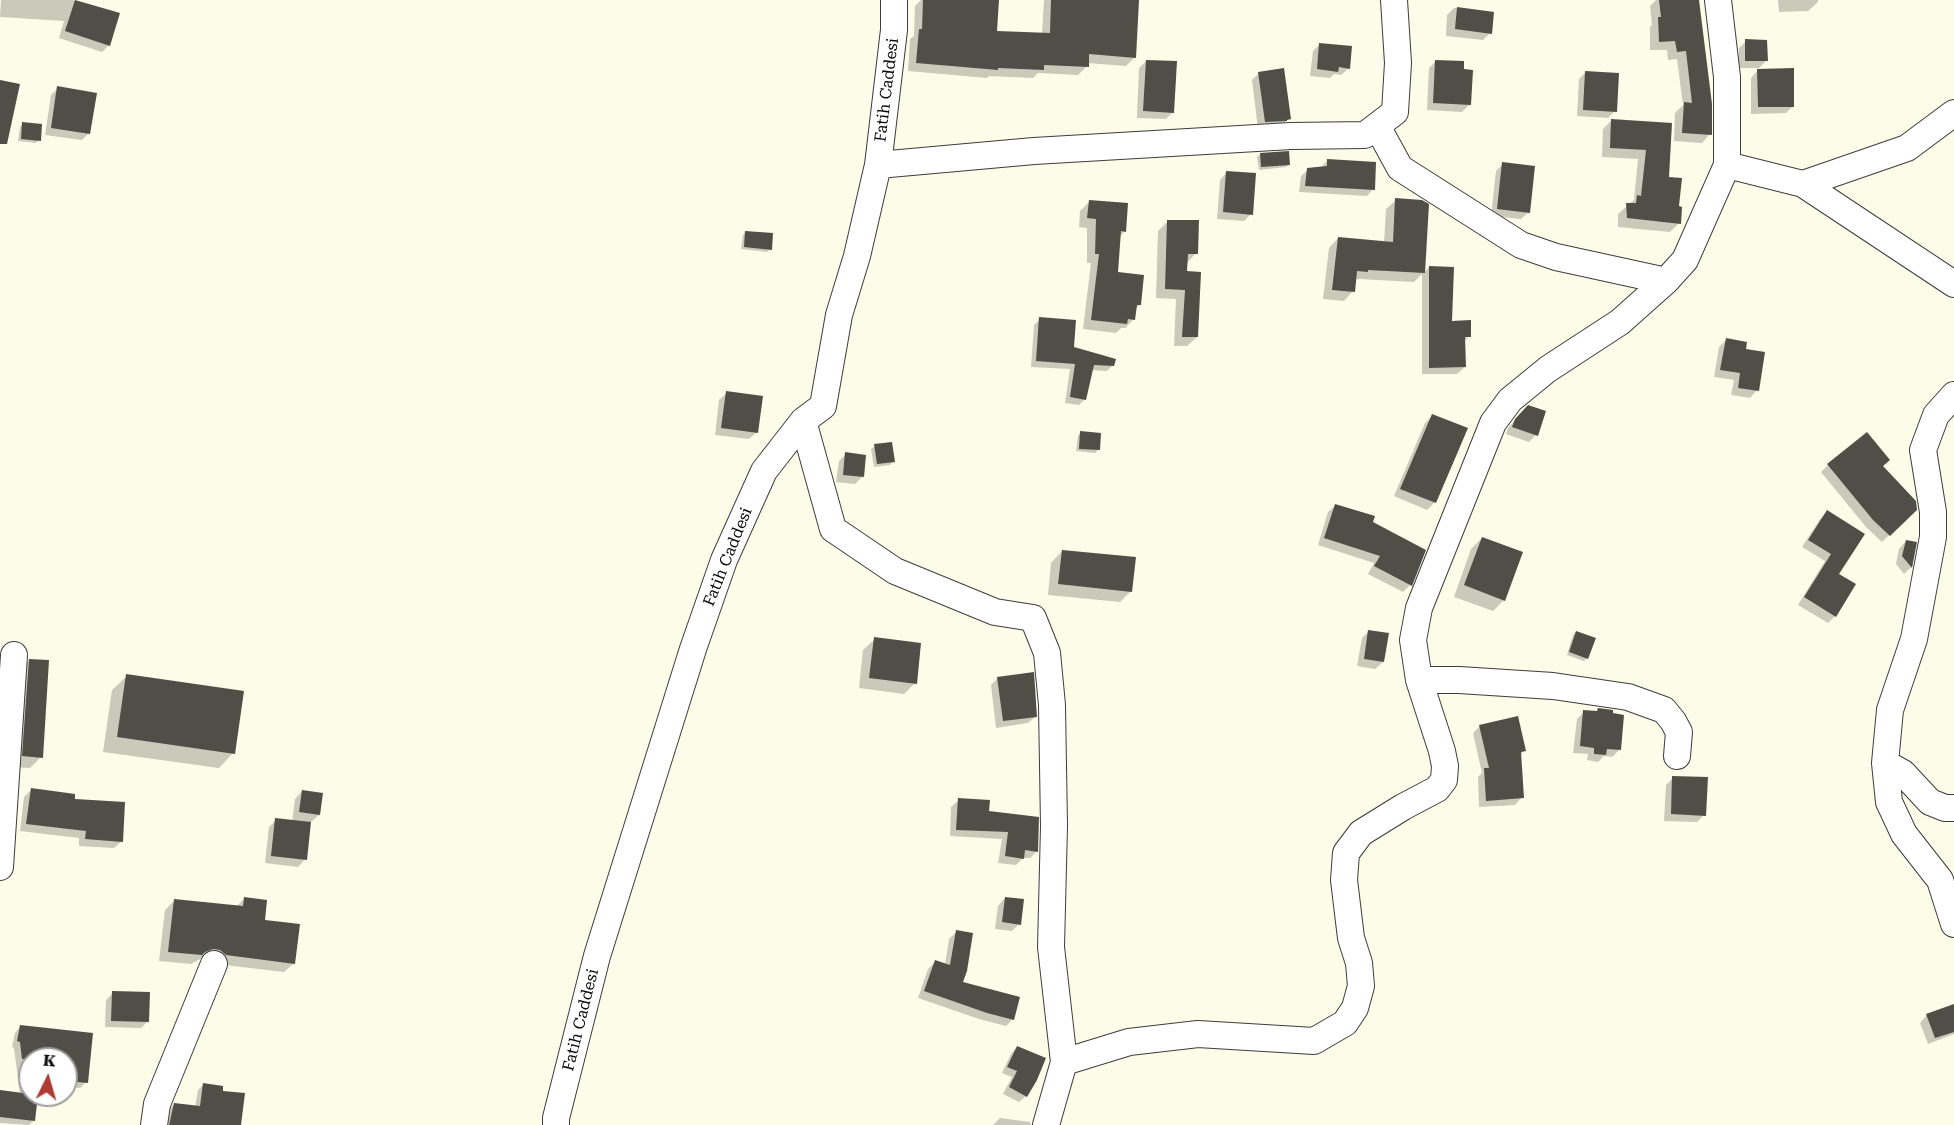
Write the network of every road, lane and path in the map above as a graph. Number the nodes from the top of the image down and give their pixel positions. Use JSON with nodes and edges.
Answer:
{"nodes":[{"id":1,"x":894,"y":0,"type":"edge"},
{"id":2,"x":1394,"y":0,"type":"edge"},
{"id":3,"x":1718,"y":0,"type":"edge"},
{"id":4,"x":1954,"y":113,"type":"edge"},
{"id":5,"x":1377,"y":126,"type":"junction"},
{"id":6,"x":878,"y":165,"type":"junction"},
{"id":7,"x":1727,"y":165,"type":"junction"},
{"id":8,"x":1803,"y":184,"type":"junction"},
{"id":9,"x":1666,"y":281,"type":"junction"},
{"id":10,"x":1954,"y":284,"type":"edge"},
{"id":11,"x":1954,"y":395,"type":"edge"},
{"id":12,"x":803,"y":421,"type":"junction"},
{"id":13,"x":14,"y":655,"type":"dead end"},
{"id":14,"x":1419,"y":680,"type":"junction"},
{"id":15,"x":1677,"y":756,"type":"dead end"},
{"id":16,"x":1885,"y":764,"type":"junction"},
{"id":17,"x":1954,"y":808,"type":"edge"},
{"id":18,"x":0,"y":867,"type":"edge"},
{"id":19,"x":1954,"y":924,"type":"edge"},
{"id":20,"x":214,"y":964,"type":"dead end"},
{"id":21,"x":1064,"y":1062,"type":"junction"},
{"id":22,"x":154,"y":1125,"type":"edge"},
{"id":23,"x":556,"y":1125,"type":"edge"},
{"id":24,"x":1046,"y":1125,"type":"edge"}],
"edges":[{"from":1,"to":6,"type":"street","name":"Fatih Caddesi"},
{"from":2,"to":5,"type":"street"},
{"from":3,"to":7,"type":"street"},
{"from":4,"to":8,"type":"street"},
{"from":5,"to":6,"type":"street"},
{"from":5,"to":9,"type":"street"},
{"from":6,"to":12,"type":"street","name":"Fatih Caddesi"},
{"from":7,"to":8,"type":"street"},
{"from":7,"to":9,"type":"street"},
{"from":8,"to":10,"type":"street"},
{"from":9,"to":14,"type":"street"},
{"from":11,"to":16,"type":"street"},
{"from":12,"to":21,"type":"street"},
{"from":12,"to":23,"type":"street","name":"Fatih Caddesi"},
{"from":13,"to":18,"type":"street"},
{"from":14,"to":15,"type":"street"},
{"from":14,"to":21,"type":"street"},
{"from":16,"to":17,"type":"street"},
{"from":16,"to":19,"type":"street"},
{"from":20,"to":22,"type":"street"},
{"from":21,"to":24,"type":"street"}]}
